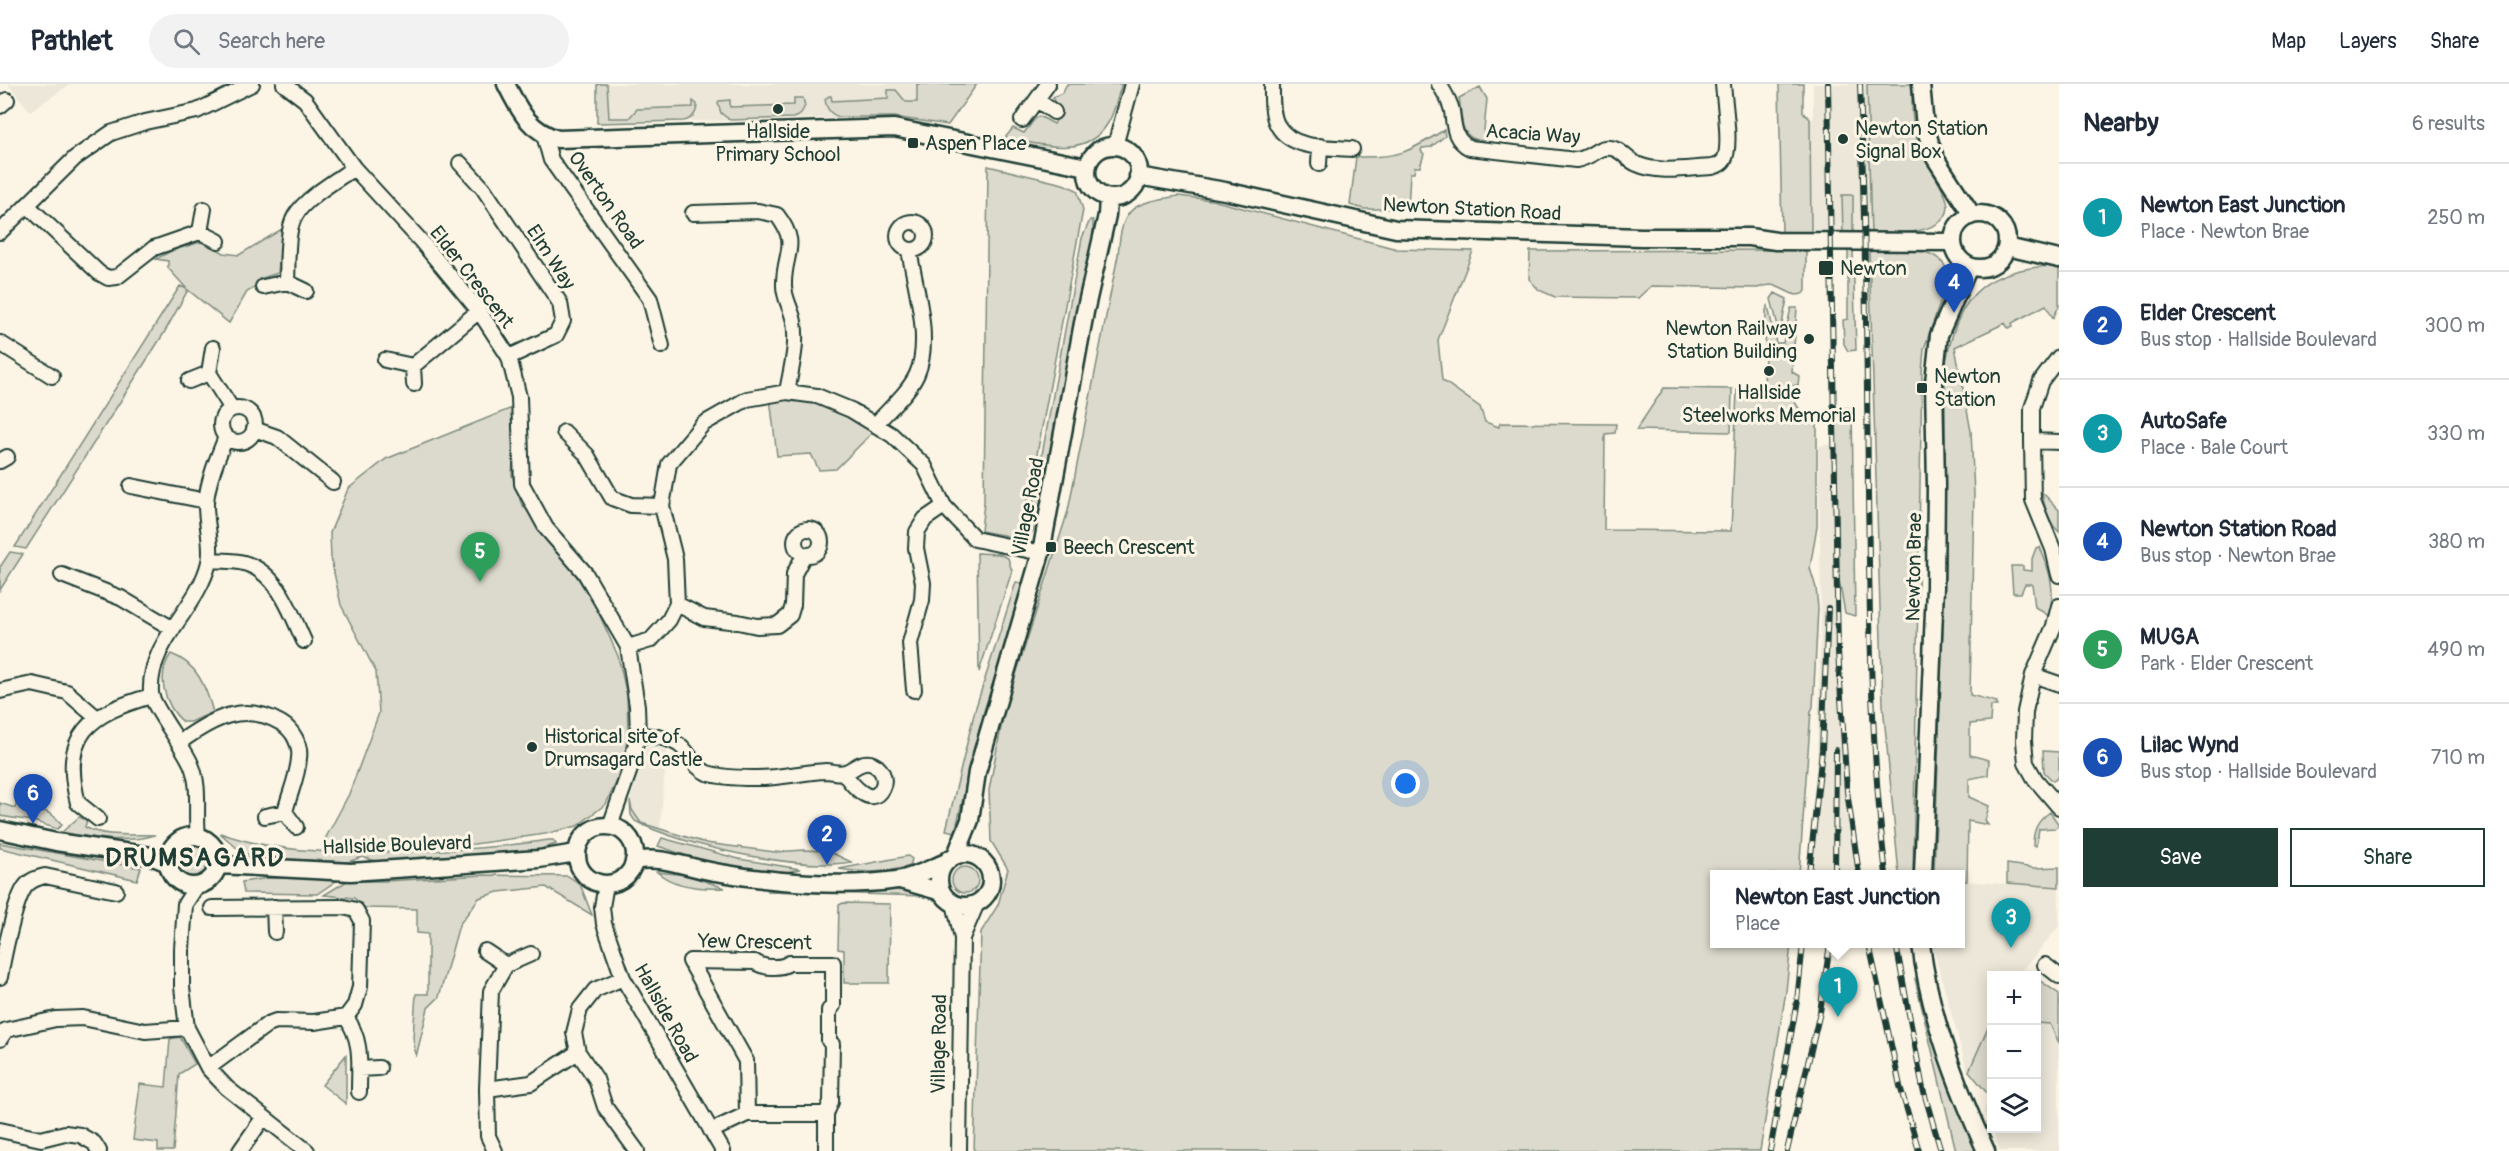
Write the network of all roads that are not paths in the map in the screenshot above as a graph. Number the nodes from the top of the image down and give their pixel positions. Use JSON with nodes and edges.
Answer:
{"nodes":[{"id":1,"x":252,"y":84,"type":"edge"},
{"id":2,"x":284,"y":84,"type":"edge"},
{"id":3,"x":506,"y":84,"type":"edge"},
{"id":4,"x":1048,"y":84,"type":"edge"},
{"id":5,"x":1132,"y":84,"type":"edge"},
{"id":6,"x":1272,"y":84,"type":"edge"},
{"id":7,"x":1439,"y":84,"type":"edge"},
{"id":8,"x":1723,"y":84,"type":"edge"},
{"id":9,"x":1921,"y":84,"type":"edge"},
{"id":10,"x":1037,"y":100,"type":"junction"},
{"id":11,"x":1054,"y":112,"type":"dead end"},
{"id":12,"x":1022,"y":120,"type":"dead end"},
{"id":13,"x":544,"y":135,"type":"junction"},
{"id":14,"x":1114,"y":146,"type":"junction"},
{"id":15,"x":1320,"y":146,"type":"junction"},
{"id":16,"x":1352,"y":149,"type":"dead end"},
{"id":17,"x":460,"y":163,"type":"dead end"},
{"id":18,"x":1318,"y":164,"type":"dead end"},
{"id":19,"x":1087,"y":167,"type":"junction"},
{"id":20,"x":354,"y":168,"type":"junction"},
{"id":21,"x":1138,"y":176,"type":"junction"},
{"id":22,"x":1108,"y":198,"type":"junction"},
{"id":23,"x":27,"y":205,"type":"junction"},
{"id":24,"x":204,"y":209,"type":"dead end"},
{"id":25,"x":693,"y":213,"type":"dead end"},
{"id":26,"x":1972,"y":215,"type":"junction"},
{"id":27,"x":0,"y":232,"type":"edge"},
{"id":28,"x":200,"y":232,"type":"junction"},
{"id":29,"x":218,"y":241,"type":"dead end"},
{"id":30,"x":1952,"y":242,"type":"junction"},
{"id":31,"x":2007,"y":247,"type":"junction"},
{"id":32,"x":909,"y":250,"type":"dead end"},
{"id":33,"x":2059,"y":259,"type":"edge"},
{"id":34,"x":1969,"y":267,"type":"junction"},
{"id":35,"x":287,"y":282,"type":"junction"},
{"id":36,"x":263,"y":287,"type":"dead end"},
{"id":37,"x":306,"y":291,"type":"dead end"},
{"id":38,"x":479,"y":311,"type":"junction"},
{"id":39,"x":0,"y":343,"type":"edge"},
{"id":40,"x":662,"y":346,"type":"dead end"},
{"id":41,"x":213,"y":348,"type":"dead end"},
{"id":42,"x":509,"y":357,"type":"junction"},
{"id":43,"x":2059,"y":357,"type":"edge"},
{"id":44,"x":385,"y":360,"type":"dead end"},
{"id":45,"x":413,"y":366,"type":"junction"},
{"id":46,"x":209,"y":373,"type":"junction"},
{"id":47,"x":52,"y":376,"type":"dead end"},
{"id":48,"x":189,"y":381,"type":"dead end"},
{"id":49,"x":414,"y":384,"type":"dead end"},
{"id":50,"x":787,"y":392,"type":"junction"},
{"id":51,"x":232,"y":409,"type":"junction"},
{"id":52,"x":876,"y":424,"type":"junction"},
{"id":53,"x":254,"y":429,"type":"junction"},
{"id":54,"x":564,"y":432,"type":"dead end"},
{"id":55,"x":226,"y":437,"type":"junction"},
{"id":56,"x":2032,"y":441,"type":"junction"},
{"id":57,"x":2059,"y":442,"type":"edge"},
{"id":58,"x":333,"y":482,"type":"dead end"},
{"id":59,"x":131,"y":486,"type":"dead end"},
{"id":60,"x":206,"y":501,"type":"junction"},
{"id":61,"x":662,"y":506,"type":"junction"},
{"id":62,"x":944,"y":506,"type":"junction"},
{"id":63,"x":2056,"y":548,"type":"edge"},
{"id":64,"x":1041,"y":553,"type":"junction"},
{"id":65,"x":804,"y":555,"type":"dead end"},
{"id":66,"x":210,"y":560,"type":"junction"},
{"id":67,"x":62,"y":575,"type":"dead end"},
{"id":68,"x":2059,"y":575,"type":"edge"},
{"id":69,"x":677,"y":604,"type":"junction"},
{"id":70,"x":2059,"y":606,"type":"edge"},
{"id":71,"x":173,"y":629,"type":"junction"},
{"id":72,"x":304,"y":641,"type":"dead end"},
{"id":73,"x":628,"y":647,"type":"junction"},
{"id":74,"x":2033,"y":675,"type":"junction"},
{"id":75,"x":2059,"y":684,"type":"edge"},
{"id":76,"x":914,"y":690,"type":"dead end"},
{"id":77,"x":0,"y":691,"type":"edge"},
{"id":78,"x":151,"y":696,"type":"junction"},
{"id":79,"x":97,"y":718,"type":"junction"},
{"id":80,"x":638,"y":735,"type":"junction"},
{"id":81,"x":180,"y":742,"type":"junction"},
{"id":82,"x":844,"y":773,"type":"dead end"},
{"id":83,"x":2059,"y":807,"type":"edge"},
{"id":84,"x":285,"y":812,"type":"junction"},
{"id":85,"x":264,"y":816,"type":"dead end"},
{"id":86,"x":98,"y":819,"type":"dead end"},
{"id":87,"x":970,"y":820,"type":"junction"},
{"id":88,"x":610,"y":826,"type":"junction"},
{"id":89,"x":296,"y":827,"type":"dead end"},
{"id":90,"x":0,"y":830,"type":"edge"},
{"id":91,"x":198,"y":836,"type":"junction"},
{"id":92,"x":576,"y":853,"type":"junction"},
{"id":93,"x":978,"y":857,"type":"junction"},
{"id":94,"x":950,"y":859,"type":"junction"},
{"id":95,"x":634,"y":861,"type":"junction"},
{"id":96,"x":168,"y":863,"type":"junction"},
{"id":97,"x":219,"y":865,"type":"junction"},
{"id":98,"x":1923,"y":870,"type":"edge"},
{"id":99,"x":900,"y":880,"type":"junction"},
{"id":100,"x":606,"y":884,"type":"junction"},
{"id":101,"x":196,"y":887,"type":"junction"},
{"id":102,"x":116,"y":891,"type":"dead end"},
{"id":103,"x":948,"y":898,"type":"junction"},
{"id":104,"x":977,"y":903,"type":"junction"},
{"id":105,"x":274,"y":907,"type":"junction"},
{"id":106,"x":212,"y":908,"type":"dead end"},
{"id":107,"x":275,"y":932,"type":"dead end"},
{"id":108,"x":962,"y":938,"type":"junction"},
{"id":109,"x":1922,"y":948,"type":"edge"},
{"id":110,"x":485,"y":951,"type":"dead end"},
{"id":111,"x":531,"y":954,"type":"dead end"},
{"id":112,"x":506,"y":965,"type":"junction"},
{"id":113,"x":2045,"y":965,"type":"dead end"},
{"id":114,"x":2059,"y":976,"type":"edge"},
{"id":115,"x":0,"y":978,"type":"edge"},
{"id":116,"x":622,"y":978,"type":"junction"},
{"id":117,"x":346,"y":1017,"type":"junction"},
{"id":118,"x":187,"y":1028,"type":"junction"},
{"id":119,"x":2,"y":1029,"type":"edge"},
{"id":120,"x":578,"y":1052,"type":"junction"},
{"id":121,"x":208,"y":1068,"type":"junction"},
{"id":122,"x":379,"y":1068,"type":"dead end"},
{"id":123,"x":359,"y":1069,"type":"junction"},
{"id":124,"x":487,"y":1089,"type":"junction"},
{"id":125,"x":359,"y":1092,"type":"dead end"},
{"id":126,"x":747,"y":1114,"type":"junction"},
{"id":127,"x":826,"y":1114,"type":"junction"},
{"id":128,"x":263,"y":1118,"type":"junction"},
{"id":129,"x":0,"y":1130,"type":"edge"},
{"id":130,"x":711,"y":1131,"type":"junction"},
{"id":131,"x":99,"y":1151,"type":"edge"},
{"id":132,"x":240,"y":1151,"type":"edge"},
{"id":133,"x":307,"y":1151,"type":"edge"},
{"id":134,"x":495,"y":1151,"type":"edge"},
{"id":135,"x":637,"y":1151,"type":"edge"},
{"id":136,"x":723,"y":1151,"type":"edge"},
{"id":137,"x":826,"y":1151,"type":"edge"},
{"id":138,"x":959,"y":1151,"type":"edge"},
{"id":139,"x":1986,"y":1151,"type":"edge"}],
"edges":[{"from":1,"to":23,"type":"street"},
{"from":2,"to":20,"type":"street","name":"Elder Crescent"},
{"from":3,"to":13,"type":"street","name":"Overton Road"},
{"from":4,"to":10,"type":"street"},
{"from":5,"to":14,"type":"street"},
{"from":6,"to":15,"type":"street"},
{"from":7,"to":8,"type":"street","name":"Acacia Way"},
{"from":9,"to":26,"type":"street"},
{"from":10,"to":11,"type":"street"},
{"from":10,"to":12,"type":"street"},
{"from":13,"to":19,"type":"street"},
{"from":13,"to":40,"type":"street","name":"Overton Road"},
{"from":14,"to":19,"type":"street"},
{"from":14,"to":21,"type":"street"},
{"from":15,"to":16,"type":"street"},
{"from":15,"to":18,"type":"street"},
{"from":17,"to":42,"type":"street","name":"Elm Way"},
{"from":19,"to":22,"type":"street"},
{"from":20,"to":35,"type":"street"},
{"from":20,"to":38,"type":"street","name":"Elder Crescent"},
{"from":21,"to":22,"type":"street"},
{"from":21,"to":30,"type":"street","name":"Newton Station Road"},
{"from":22,"to":64,"type":"street","name":"Village Road"},
{"from":23,"to":27,"type":"street"},
{"from":23,"to":28,"type":"street"},
{"from":24,"to":28,"type":"street"},
{"from":25,"to":50,"type":"street"},
{"from":26,"to":30,"type":"street"},
{"from":26,"to":31,"type":"street"},
{"from":28,"to":29,"type":"street"},
{"from":30,"to":34,"type":"street"},
{"from":31,"to":33,"type":"street"},
{"from":31,"to":34,"type":"street"},
{"from":32,"to":52,"type":"street"},
{"from":34,"to":98,"type":"street","name":"Newton Brae"},
{"from":35,"to":36,"type":"street"},
{"from":35,"to":37,"type":"street"},
{"from":38,"to":42,"type":"street","name":"Elder Crescent"},
{"from":38,"to":45,"type":"street"},
{"from":39,"to":47,"type":"street"},
{"from":41,"to":46,"type":"street"},
{"from":42,"to":73,"type":"street","name":"Elder Crescent"},
{"from":43,"to":56,"type":"street"},
{"from":44,"to":45,"type":"street"},
{"from":45,"to":49,"type":"street"},
{"from":46,"to":48,"type":"street"},
{"from":46,"to":51,"type":"street"},
{"from":50,"to":52,"type":"street"},
{"from":50,"to":61,"type":"street"},
{"from":51,"to":53,"type":"street"},
{"from":51,"to":55,"type":"street"},
{"from":52,"to":62,"type":"street"},
{"from":53,"to":55,"type":"street"},
{"from":53,"to":58,"type":"street"},
{"from":54,"to":61,"type":"street"},
{"from":55,"to":60,"type":"street"},
{"from":56,"to":57,"type":"street"},
{"from":56,"to":63,"type":"street"},
{"from":59,"to":60,"type":"street"},
{"from":60,"to":66,"type":"street"},
{"from":61,"to":69,"type":"street"},
{"from":62,"to":64,"type":"street"},
{"from":62,"to":76,"type":"street"},
{"from":63,"to":68,"type":"street"},
{"from":64,"to":87,"type":"street","name":"Village Road"},
{"from":65,"to":69,"type":"street"},
{"from":66,"to":71,"type":"street"},
{"from":66,"to":72,"type":"street"},
{"from":67,"to":71,"type":"street"},
{"from":69,"to":73,"type":"street"},
{"from":70,"to":74,"type":"street"},
{"from":71,"to":78,"type":"street"},
{"from":73,"to":80,"type":"street","name":"Elder Crescent"},
{"from":74,"to":75,"type":"street"},
{"from":74,"to":83,"type":"street"},
{"from":77,"to":79,"type":"street"},
{"from":78,"to":79,"type":"street"},
{"from":78,"to":81,"type":"street"},
{"from":79,"to":86,"type":"street"},
{"from":80,"to":82,"type":"street"},
{"from":80,"to":88,"type":"street","name":"Elder Crescent"},
{"from":81,"to":84,"type":"street"},
{"from":81,"to":91,"type":"street"},
{"from":84,"to":85,"type":"street"},
{"from":84,"to":89,"type":"street"},
{"from":87,"to":93,"type":"street","name":"Village Road"},
{"from":87,"to":94,"type":"street","name":"Village Road"},
{"from":88,"to":92,"type":"street"},
{"from":88,"to":95,"type":"street"},
{"from":90,"to":96,"type":"street"},
{"from":91,"to":96,"type":"street"},
{"from":91,"to":97,"type":"street"},
{"from":92,"to":97,"type":"street","name":"Hallside Boulevard"},
{"from":92,"to":100,"type":"street"},
{"from":93,"to":94,"type":"street"},
{"from":93,"to":104,"type":"street"},
{"from":94,"to":99,"type":"street"},
{"from":94,"to":103,"type":"street"},
{"from":95,"to":99,"type":"street"},
{"from":95,"to":100,"type":"street"},
{"from":96,"to":101,"type":"street"},
{"from":97,"to":101,"type":"street"},
{"from":99,"to":103,"type":"street"},
{"from":100,"to":116,"type":"street","name":"Hallside Road"},
{"from":101,"to":118,"type":"street"},
{"from":102,"to":115,"type":"street"},
{"from":103,"to":104,"type":"street"},
{"from":103,"to":108,"type":"street","name":"Village Road"},
{"from":104,"to":108,"type":"street","name":"Village Road"},
{"from":105,"to":106,"type":"street"},
{"from":105,"to":107,"type":"street"},
{"from":105,"to":117,"type":"street"},
{"from":108,"to":138,"type":"street","name":"Village Road"},
{"from":109,"to":139,"type":"street"},
{"from":110,"to":112,"type":"street"},
{"from":111,"to":112,"type":"street"},
{"from":112,"to":124,"type":"street"},
{"from":113,"to":114,"type":"street"},
{"from":116,"to":120,"type":"street"},
{"from":116,"to":130,"type":"street","name":"Hallside Road"},
{"from":117,"to":121,"type":"street"},
{"from":117,"to":123,"type":"street"},
{"from":118,"to":119,"type":"street"},
{"from":118,"to":121,"type":"street"},
{"from":120,"to":124,"type":"street"},
{"from":120,"to":135,"type":"street"},
{"from":121,"to":128,"type":"street"},
{"from":122,"to":123,"type":"street"},
{"from":123,"to":125,"type":"street"},
{"from":124,"to":134,"type":"street"},
{"from":126,"to":127,"type":"street"},
{"from":126,"to":127,"type":"street","name":"Yew Crescent"},
{"from":126,"to":130,"type":"street"},
{"from":127,"to":137,"type":"street"},
{"from":128,"to":132,"type":"street"},
{"from":128,"to":133,"type":"street"},
{"from":129,"to":131,"type":"street"},
{"from":130,"to":136,"type":"street","name":"Hallside Road"}]}
